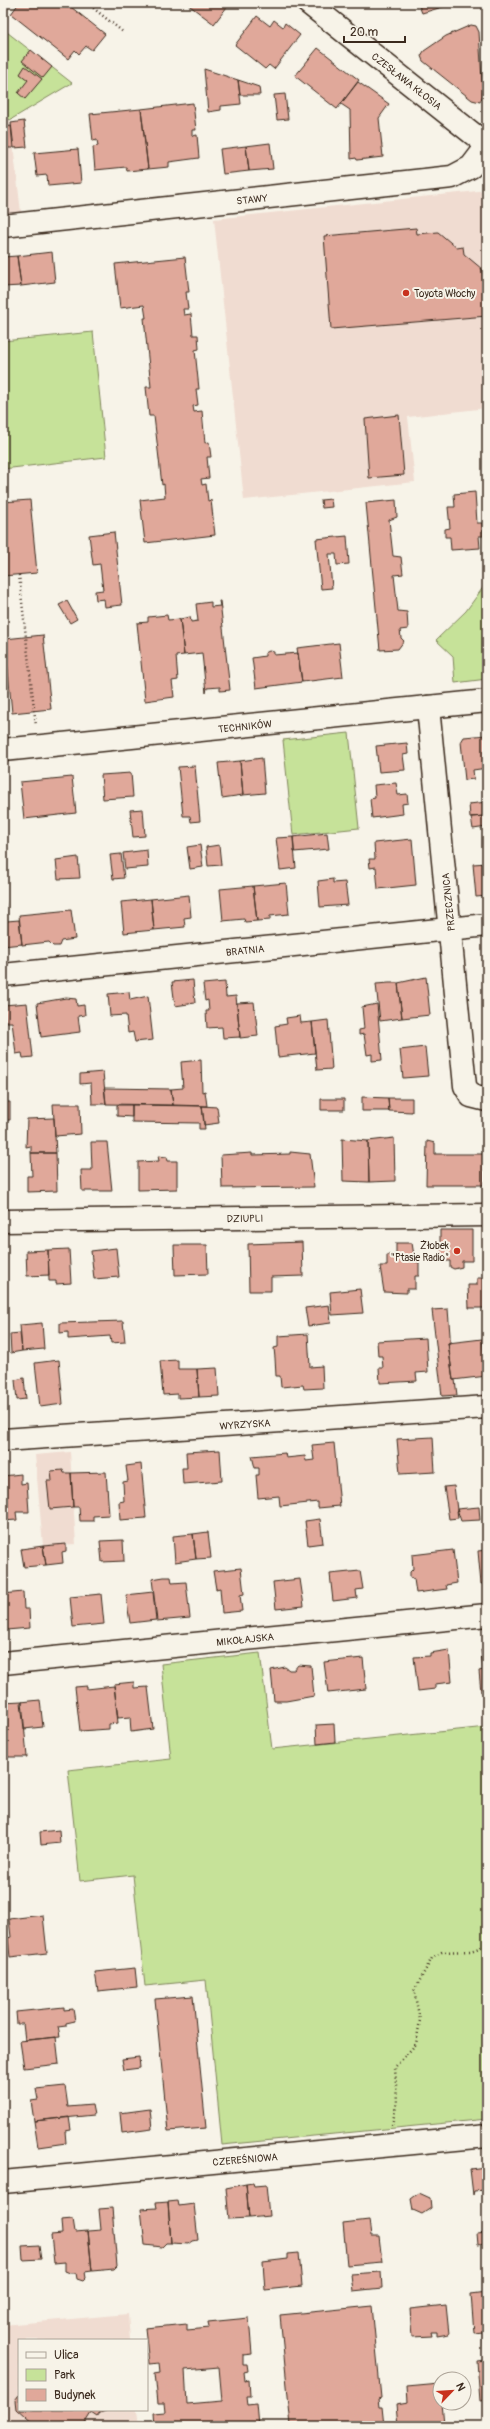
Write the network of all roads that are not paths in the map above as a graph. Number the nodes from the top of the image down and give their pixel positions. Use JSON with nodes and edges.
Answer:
{"nodes":[{"id":1,"x":308,"y":3,"type":"edge"},
{"id":2,"x":487,"y":145,"type":"edge"},
{"id":3,"x":3,"y":226,"type":"edge"},
{"id":4,"x":487,"y":701,"type":"edge"},
{"id":5,"x":428,"y":707,"type":"junction"},
{"id":6,"x":3,"y":750,"type":"edge"},
{"id":7,"x":487,"y":925,"type":"edge"},
{"id":8,"x":451,"y":928,"type":"junction"},
{"id":9,"x":3,"y":975,"type":"edge"},
{"id":10,"x":479,"y":1098,"type":"edge"},
{"id":11,"x":487,"y":1215,"type":"edge"},
{"id":12,"x":3,"y":1221,"type":"edge"},
{"id":13,"x":487,"y":1408,"type":"edge"},
{"id":14,"x":3,"y":1440,"type":"edge"},
{"id":15,"x":487,"y":1615,"type":"edge"},
{"id":16,"x":3,"y":1664,"type":"edge"},
{"id":17,"x":487,"y":2136,"type":"edge"},
{"id":18,"x":3,"y":2177,"type":"edge"}],
"edges":[{"from":1,"to":2,"type":"street","name":"CZESŁAWA KŁOSIA"},
{"from":2,"to":3,"type":"street","name":"STAWY"},
{"from":4,"to":5,"type":"street","name":"TECHNIKÓW"},
{"from":5,"to":6,"type":"street","name":"TECHNIKÓW"},
{"from":5,"to":8,"type":"street","name":"PRZECZNICA"},
{"from":7,"to":8,"type":"street","name":"BRATNIA"},
{"from":8,"to":9,"type":"street","name":"BRATNIA"},
{"from":8,"to":10,"type":"street","name":"PRZECZNICA"},
{"from":11,"to":12,"type":"street","name":"DZIUPLI"},
{"from":13,"to":14,"type":"street","name":"WYRZYSKA"},
{"from":15,"to":16,"type":"street","name":"MIKOŁAJSKA"},
{"from":17,"to":18,"type":"street","name":"CZEREŚNIOWA"}]}
